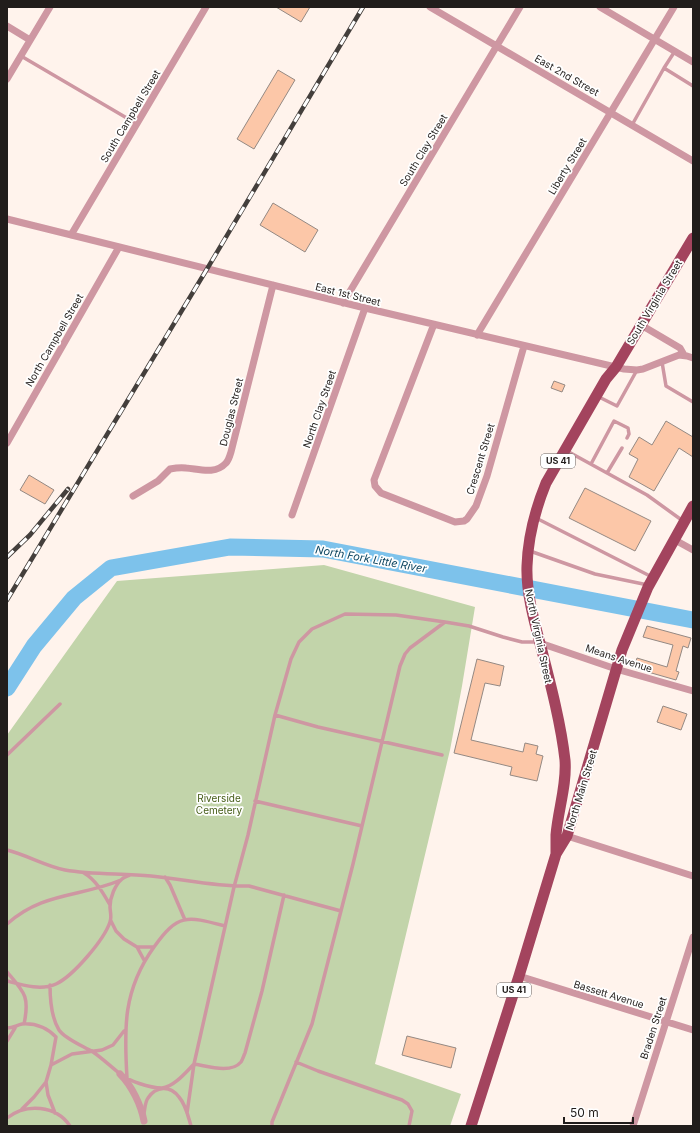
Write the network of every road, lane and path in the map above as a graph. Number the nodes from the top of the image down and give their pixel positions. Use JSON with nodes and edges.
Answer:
{"nodes":[{"id":1,"x":50,"y":7,"type":"edge"},
{"id":2,"x":206,"y":7,"type":"edge"},
{"id":3,"x":430,"y":7,"type":"edge"},
{"id":4,"x":520,"y":7,"type":"edge"},
{"id":5,"x":600,"y":7,"type":"edge"},
{"id":6,"x":674,"y":7,"type":"edge"},
{"id":7,"x":439,"y":9,"type":"edge"},
{"id":8,"x":7,"y":26,"type":"edge"},
{"id":9,"x":654,"y":39,"type":"junction"},
{"id":10,"x":30,"y":40,"type":"junction"},
{"id":11,"x":497,"y":45,"type":"junction"},
{"id":12,"x":675,"y":51,"type":"junction"},
{"id":13,"x":21,"y":56,"type":"junction"},
{"id":14,"x":693,"y":62,"type":"edge"},
{"id":15,"x":664,"y":68,"type":"junction"},
{"id":16,"x":7,"y":79,"type":"edge"},
{"id":17,"x":693,"y":86,"type":"edge"},
{"id":18,"x":611,"y":112,"type":"junction"},
{"id":19,"x":137,"y":124,"type":"junction"},
{"id":20,"x":632,"y":125,"type":"junction"},
{"id":21,"x":693,"y":161,"type":"edge"},
{"id":22,"x":7,"y":219,"type":"edge"},
{"id":23,"x":71,"y":235,"type":"junction"},
{"id":24,"x":693,"y":238,"type":"edge"},
{"id":25,"x":119,"y":247,"type":"junction"},
{"id":26,"x":273,"y":285,"type":"junction"},
{"id":27,"x":343,"y":303,"type":"junction"},
{"id":28,"x":365,"y":308,"type":"junction"},
{"id":29,"x":434,"y":324,"type":"junction"},
{"id":30,"x":641,"y":325,"type":"junction"},
{"id":31,"x":477,"y":335,"type":"junction"},
{"id":32,"x":524,"y":346,"type":"junction"},
{"id":33,"x":684,"y":355,"type":"junction"},
{"id":34,"x":693,"y":358,"type":"edge"},
{"id":35,"x":662,"y":362,"type":"junction"},
{"id":36,"x":616,"y":367,"type":"junction"},
{"id":37,"x":637,"y":370,"type":"junction"},
{"id":38,"x":596,"y":395,"type":"junction"},
{"id":39,"x":693,"y":402,"type":"edge"},
{"id":40,"x":627,"y":438,"type":"dead end"},
{"id":41,"x":7,"y":443,"type":"edge"},
{"id":42,"x":622,"y":448,"type":"dead end"},
{"id":43,"x":565,"y":450,"type":"junction"},
{"id":44,"x":591,"y":464,"type":"junction"},
{"id":45,"x":608,"y":473,"type":"junction"},
{"id":46,"x":133,"y":496,"type":"dead end"},
{"id":47,"x":693,"y":506,"type":"edge"},
{"id":48,"x":292,"y":516,"type":"dead end"},
{"id":49,"x":534,"y":517,"type":"junction"},
{"id":50,"x":684,"y":522,"type":"junction"},
{"id":51,"x":675,"y":540,"type":"junction"},
{"id":52,"x":528,"y":550,"type":"junction"},
{"id":53,"x":693,"y":550,"type":"edge"},
{"id":54,"x":650,"y":583,"type":"junction"},
{"id":55,"x":445,"y":622,"type":"junction"},
{"id":56,"x":540,"y":642,"type":"junction"},
{"id":57,"x":616,"y":669,"type":"junction"},
{"id":58,"x":693,"y":691,"type":"edge"},
{"id":59,"x":60,"y":704,"type":"dead end"},
{"id":60,"x":275,"y":715,"type":"junction"},
{"id":61,"x":382,"y":742,"type":"junction"},
{"id":62,"x":7,"y":755,"type":"edge"},
{"id":63,"x":442,"y":755,"type":"dead end"},
{"id":64,"x":256,"y":801,"type":"junction"},
{"id":65,"x":362,"y":826,"type":"junction"},
{"id":66,"x":567,"y":836,"type":"junction"},
{"id":67,"x":7,"y":850,"type":"edge"},
{"id":68,"x":556,"y":854,"type":"junction"},
{"id":69,"x":83,"y":872,"type":"junction"},
{"id":70,"x":132,"y":874,"type":"junction"},
{"id":71,"x":693,"y":876,"type":"edge"},
{"id":72,"x":165,"y":877,"type":"junction"},
{"id":73,"x":122,"y":879,"type":"junction"},
{"id":74,"x":99,"y":887,"type":"junction"},
{"id":75,"x":234,"y":887,"type":"junction"},
{"id":76,"x":284,"y":895,"type":"junction"},
{"id":77,"x":110,"y":905,"type":"junction"},
{"id":78,"x":341,"y":911,"type":"junction"},
{"id":79,"x":185,"y":920,"type":"junction"},
{"id":80,"x":111,"y":921,"type":"junction"},
{"id":81,"x":7,"y":924,"type":"edge"},
{"id":82,"x":225,"y":926,"type":"junction"},
{"id":83,"x":693,"y":936,"type":"edge"},
{"id":84,"x":137,"y":947,"type":"junction"},
{"id":85,"x":154,"y":947,"type":"junction"},
{"id":86,"x":144,"y":960,"type":"junction"},
{"id":87,"x":7,"y":972,"type":"edge"},
{"id":88,"x":519,"y":976,"type":"junction"},
{"id":89,"x":7,"y":981,"type":"edge"},
{"id":90,"x":18,"y":984,"type":"junction"},
{"id":91,"x":50,"y":985,"type":"junction"},
{"id":92,"x":666,"y":1022,"type":"junction"},
{"id":93,"x":24,"y":1024,"type":"junction"},
{"id":94,"x":7,"y":1028,"type":"edge"},
{"id":95,"x":15,"y":1028,"type":"junction"},
{"id":96,"x":125,"y":1030,"type":"junction"},
{"id":97,"x":693,"y":1030,"type":"edge"},
{"id":98,"x":7,"y":1041,"type":"edge"},
{"id":99,"x":93,"y":1052,"type":"junction"},
{"id":100,"x":296,"y":1062,"type":"junction"},
{"id":101,"x":194,"y":1064,"type":"junction"},
{"id":102,"x":51,"y":1065,"type":"junction"},
{"id":103,"x":120,"y":1074,"type":"junction"},
{"id":104,"x":127,"y":1078,"type":"junction"},
{"id":105,"x":46,"y":1082,"type":"junction"},
{"id":106,"x":163,"y":1088,"type":"junction"},
{"id":107,"x":20,"y":1110,"type":"junction"},
{"id":108,"x":55,"y":1113,"type":"junction"},
{"id":109,"x":187,"y":1113,"type":"junction"},
{"id":110,"x":7,"y":1118,"type":"edge"},
{"id":111,"x":144,"y":1123,"type":"edge"},
{"id":112,"x":70,"y":1126,"type":"edge"},
{"id":113,"x":191,"y":1126,"type":"edge"},
{"id":114,"x":272,"y":1126,"type":"edge"},
{"id":115,"x":409,"y":1126,"type":"edge"},
{"id":116,"x":471,"y":1126,"type":"edge"},
{"id":117,"x":633,"y":1126,"type":"edge"}],
"edges":[{"from":1,"to":10,"type":"street"},
{"from":2,"to":19,"type":"street","name":"South Campbell Street"},
{"from":3,"to":7,"type":"street","name":"East 2nd Street"},
{"from":4,"to":11,"type":"street","name":"South Clay Street"},
{"from":5,"to":9,"type":"street"},
{"from":6,"to":9,"type":"street","name":"Liberty Street"},
{"from":7,"to":11,"type":"street","name":"East 2nd Street"},
{"from":8,"to":10,"type":"street"},
{"from":9,"to":12,"type":"street"},
{"from":9,"to":18,"type":"street","name":"Liberty Street"},
{"from":10,"to":13,"type":"street"},
{"from":11,"to":18,"type":"street","name":"East 2nd Street"},
{"from":11,"to":27,"type":"street","name":"South Clay Street"},
{"from":12,"to":14,"type":"street"},
{"from":12,"to":15,"type":"lane"},
{"from":13,"to":16,"type":"street"},
{"from":13,"to":19,"type":"lane"},
{"from":15,"to":17,"type":"lane"},
{"from":15,"to":20,"type":"lane"},
{"from":18,"to":20,"type":"street","name":"East 2nd Street"},
{"from":18,"to":31,"type":"street","name":"Liberty Street"},
{"from":19,"to":23,"type":"street","name":"South Campbell Street"},
{"from":20,"to":21,"type":"street","name":"East 2nd Street"},
{"from":22,"to":23,"type":"street","name":"East 1st Street"},
{"from":23,"to":25,"type":"street","name":"East 1st Street"},
{"from":24,"to":30,"type":"main road","name":"South Virginia Street","number":"US 41"},
{"from":25,"to":26,"type":"street","name":"East 1st Street"},
{"from":25,"to":41,"type":"street","name":"North Campbell Street"},
{"from":26,"to":27,"type":"street","name":"East 1st Street"},
{"from":26,"to":46,"type":"street","name":"Douglas Street"},
{"from":27,"to":28,"type":"street","name":"East 1st Street"},
{"from":28,"to":29,"type":"street","name":"East 1st Street"},
{"from":28,"to":48,"type":"street","name":"North Clay Street"},
{"from":29,"to":31,"type":"street","name":"East 1st Street"},
{"from":29,"to":32,"type":"street","name":"Crescent Street"},
{"from":30,"to":33,"type":"street"},
{"from":30,"to":36,"type":"main road","name":"South Virginia Street","number":"US 41"},
{"from":31,"to":32,"type":"street","name":"East 1st Street"},
{"from":32,"to":36,"type":"street","name":"East 1st Street"},
{"from":33,"to":34,"type":"street"},
{"from":33,"to":35,"type":"street","name":"East 1st Street"},
{"from":35,"to":37,"type":"street","name":"East 1st Street"},
{"from":35,"to":39,"type":"lane"},
{"from":36,"to":37,"type":"street","name":"East 1st Street"},
{"from":36,"to":38,"type":"main road","name":"North Virginia Street","number":"US 41"},
{"from":37,"to":38,"type":"lane"},
{"from":38,"to":43,"type":"main road","name":"North Virginia Street","number":"US 41"},
{"from":40,"to":44,"type":"lane"},
{"from":42,"to":45,"type":"lane"},
{"from":43,"to":44,"type":"lane"},
{"from":43,"to":49,"type":"main road","name":"North Virginia Street","number":"US 41"},
{"from":44,"to":45,"type":"lane"},
{"from":45,"to":50,"type":"lane"},
{"from":47,"to":50,"type":"main road","name":"North Main Street","number":"US 41"},
{"from":49,"to":52,"type":"main road","name":"North Virginia Street","number":"US 41"},
{"from":49,"to":54,"type":"lane"},
{"from":50,"to":51,"type":"main road","name":"North Main Street","number":"US 41"},
{"from":51,"to":53,"type":"street"},
{"from":51,"to":54,"type":"main road","name":"North Main Street","number":"US 41"},
{"from":52,"to":54,"type":"lane"},
{"from":52,"to":56,"type":"main road","name":"North Virginia Street","number":"US 41"},
{"from":54,"to":57,"type":"main road","name":"North Main Street","number":"US 41"},
{"from":55,"to":56,"type":"lane"},
{"from":55,"to":60,"type":"lane"},
{"from":55,"to":61,"type":"lane"},
{"from":56,"to":57,"type":"street","name":"Means Avenue"},
{"from":56,"to":68,"type":"main road","name":"North Virginia Street","number":"US 41"},
{"from":57,"to":58,"type":"street","name":"Means Avenue"},
{"from":57,"to":66,"type":"main road","name":"North Main Street","number":"US 41"},
{"from":59,"to":62,"type":"lane"},
{"from":60,"to":61,"type":"lane"},
{"from":60,"to":64,"type":"lane"},
{"from":61,"to":63,"type":"lane"},
{"from":61,"to":65,"type":"lane"},
{"from":64,"to":65,"type":"lane"},
{"from":64,"to":75,"type":"lane"},
{"from":65,"to":78,"type":"lane"},
{"from":66,"to":68,"type":"main road","name":"North Main Street","number":"US 41"},
{"from":66,"to":71,"type":"street"},
{"from":67,"to":69,"type":"lane"},
{"from":68,"to":88,"type":"main road","name":"North Main Street","number":"US 41"},
{"from":69,"to":70,"type":"lane"},
{"from":69,"to":74,"type":"lane"},
{"from":70,"to":72,"type":"lane"},
{"from":70,"to":73,"type":"lane"},
{"from":72,"to":75,"type":"lane"},
{"from":72,"to":79,"type":"lane"},
{"from":73,"to":74,"type":"lane"},
{"from":73,"to":77,"type":"lane"},
{"from":74,"to":77,"type":"lane"},
{"from":74,"to":81,"type":"lane"},
{"from":75,"to":76,"type":"lane"},
{"from":75,"to":82,"type":"lane"},
{"from":76,"to":78,"type":"lane"},
{"from":76,"to":101,"type":"lane"},
{"from":77,"to":80,"type":"lane"},
{"from":78,"to":100,"type":"lane"},
{"from":79,"to":82,"type":"lane"},
{"from":79,"to":85,"type":"lane"},
{"from":80,"to":84,"type":"lane"},
{"from":80,"to":91,"type":"lane"},
{"from":82,"to":101,"type":"lane"},
{"from":83,"to":92,"type":"street","name":"Braden Street"},
{"from":84,"to":85,"type":"lane"},
{"from":84,"to":86,"type":"lane"},
{"from":85,"to":86,"type":"lane"},
{"from":86,"to":96,"type":"lane"},
{"from":87,"to":90,"type":"lane"},
{"from":88,"to":92,"type":"street","name":"Bassett Avenue"},
{"from":88,"to":116,"type":"main road","name":"North Main Street","number":"US 41"},
{"from":89,"to":90,"type":"lane"},
{"from":90,"to":91,"type":"lane"},
{"from":90,"to":93,"type":"lane"},
{"from":91,"to":99,"type":"lane"},
{"from":92,"to":97,"type":"street","name":"Bassett Avenue"},
{"from":92,"to":117,"type":"street","name":"Braden Street"},
{"from":93,"to":95,"type":"lane"},
{"from":93,"to":102,"type":"lane"},
{"from":94,"to":95,"type":"lane"},
{"from":95,"to":98,"type":"lane"},
{"from":96,"to":99,"type":"lane"},
{"from":96,"to":104,"type":"lane"},
{"from":99,"to":102,"type":"lane"},
{"from":99,"to":103,"type":"lane"},
{"from":100,"to":114,"type":"lane"},
{"from":100,"to":115,"type":"lane"},
{"from":101,"to":106,"type":"lane"},
{"from":101,"to":109,"type":"lane"},
{"from":102,"to":105,"type":"lane"},
{"from":103,"to":104,"type":"lane"},
{"from":103,"to":111,"type":"street"},
{"from":104,"to":106,"type":"lane"},
{"from":105,"to":107,"type":"lane"},
{"from":105,"to":108,"type":"lane"},
{"from":106,"to":109,"type":"lane"},
{"from":106,"to":111,"type":"lane"},
{"from":107,"to":108,"type":"lane"},
{"from":107,"to":110,"type":"lane"},
{"from":108,"to":112,"type":"lane"},
{"from":109,"to":113,"type":"lane"}]}
